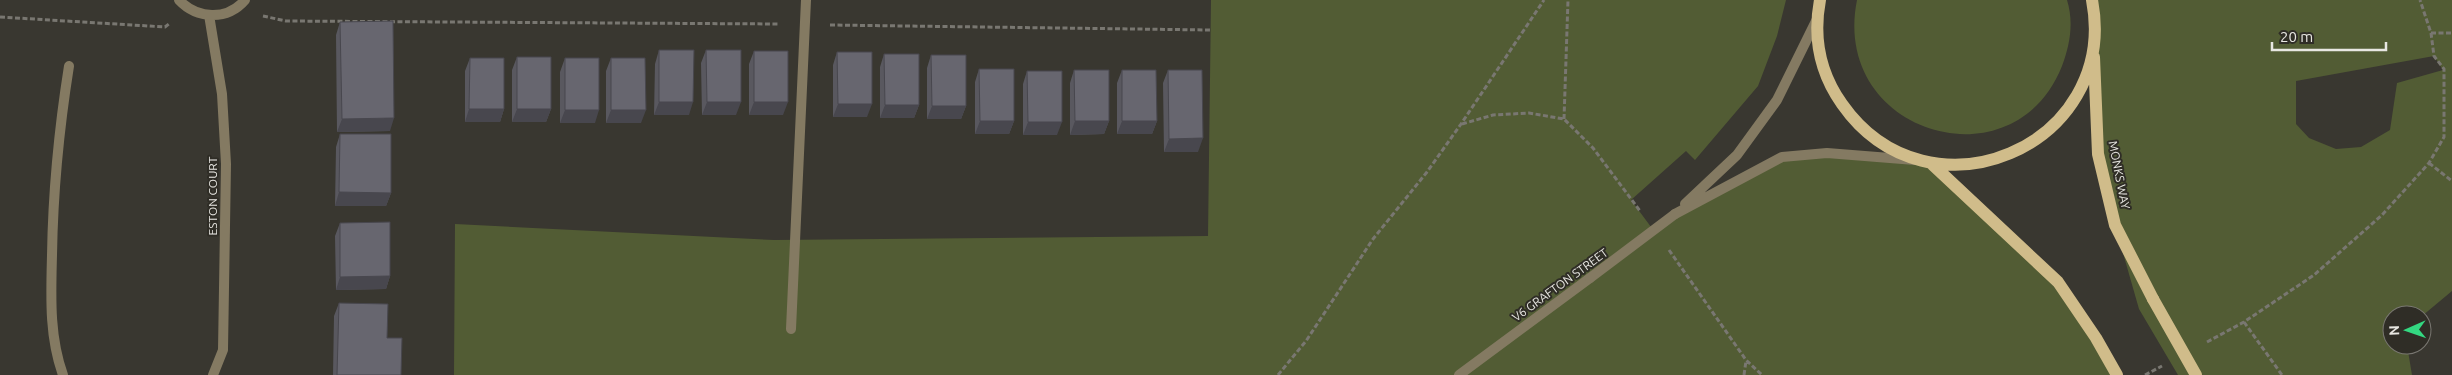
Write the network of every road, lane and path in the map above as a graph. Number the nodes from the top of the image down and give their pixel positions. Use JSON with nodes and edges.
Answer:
{"nodes":[{"id":1,"x":179,"y":0,"type":"edge"},
{"id":2,"x":245,"y":0,"type":"edge"},
{"id":3,"x":806,"y":0,"type":"edge"},
{"id":4,"x":1544,"y":0,"type":"edge"},
{"id":5,"x":1568,"y":0,"type":"edge"},
{"id":6,"x":1820,"y":0,"type":"edge"},
{"id":7,"x":2420,"y":0,"type":"edge"},
{"id":8,"x":2093,"y":1,"type":"edge"},
{"id":9,"x":187,"y":8,"type":"junction"},
{"id":10,"x":234,"y":9,"type":"junction"},
{"id":11,"x":209,"y":15,"type":"junction"},
{"id":12,"x":0,"y":17,"type":"edge"},
{"id":13,"x":1817,"y":18,"type":"junction"},
{"id":14,"x":805,"y":24,"type":"junction"},
{"id":15,"x":1210,"y":30,"type":"dead end"},
{"id":16,"x":2430,"y":33,"type":"junction"},
{"id":17,"x":2452,"y":33,"type":"edge"},
{"id":18,"x":2094,"y":47,"type":"junction"},
{"id":19,"x":69,"y":66,"type":"dead end"},
{"id":20,"x":1564,"y":119,"type":"junction"},
{"id":21,"x":1461,"y":124,"type":"junction"},
{"id":22,"x":1915,"y":160,"type":"junction"},
{"id":23,"x":2429,"y":163,"type":"junction"},
{"id":24,"x":1933,"y":164,"type":"junction"},
{"id":25,"x":2452,"y":181,"type":"edge"},
{"id":26,"x":1675,"y":214,"type":"junction"},
{"id":27,"x":1644,"y":216,"type":"dead end"},
{"id":28,"x":1667,"y":247,"type":"dead end"},
{"id":29,"x":2244,"y":322,"type":"junction"},
{"id":30,"x":791,"y":329,"type":"dead end"},
{"id":31,"x":2203,"y":344,"type":"dead end"},
{"id":32,"x":1746,"y":360,"type":"junction"},
{"id":33,"x":2170,"y":362,"type":"dead end"},
{"id":34,"x":63,"y":375,"type":"edge"},
{"id":35,"x":213,"y":375,"type":"edge"},
{"id":36,"x":1278,"y":375,"type":"edge"},
{"id":37,"x":1459,"y":375,"type":"edge"},
{"id":38,"x":1744,"y":375,"type":"edge"},
{"id":39,"x":1762,"y":375,"type":"edge"},
{"id":40,"x":2117,"y":375,"type":"edge"},
{"id":41,"x":2145,"y":375,"type":"edge"},
{"id":42,"x":2196,"y":375,"type":"edge"},
{"id":43,"x":2282,"y":375,"type":"edge"}],
"edges":[{"from":1,"to":9,"type":"street"},
{"from":2,"to":10,"type":"street"},
{"from":3,"to":14,"type":"street"},
{"from":4,"to":21,"type":"path"},
{"from":5,"to":20,"type":"path"},
{"from":6,"to":13,"type":"main road"},
{"from":7,"to":16,"type":"path"},
{"from":8,"to":18,"type":"main road","name":"MONKS WAY"},
{"from":9,"to":11,"type":"street"},
{"from":9,"to":12,"type":"path"},
{"from":10,"to":11,"type":"street"},
{"from":10,"to":14,"type":"path"},
{"from":11,"to":35,"type":"street","name":"ESTON COURT"},
{"from":13,"to":22,"type":"main road"},
{"from":13,"to":26,"type":"street","name":"V6 GRAFTON STREET"},
{"from":14,"to":15,"type":"path"},
{"from":14,"to":30,"type":"street"},
{"from":16,"to":17,"type":"path"},
{"from":16,"to":23,"type":"path"},
{"from":18,"to":24,"type":"main road"},
{"from":18,"to":42,"type":"main road","name":"MONKS WAY","bridge":true},
{"from":19,"to":34,"type":"street"},
{"from":20,"to":21,"type":"path"},
{"from":20,"to":27,"type":"path"},
{"from":21,"to":36,"type":"path"},
{"from":22,"to":24,"type":"main road"},
{"from":22,"to":26,"type":"street","name":"V6 GRAFTON STREET"},
{"from":23,"to":25,"type":"path"},
{"from":23,"to":29,"type":"path"},
{"from":24,"to":40,"type":"main road"},
{"from":26,"to":37,"type":"street","name":"V6 GRAFTON STREET","bridge":true},
{"from":28,"to":32,"type":"path"},
{"from":29,"to":31,"type":"path"},
{"from":29,"to":43,"type":"path"},
{"from":32,"to":38,"type":"path"},
{"from":32,"to":39,"type":"path"},
{"from":33,"to":41,"type":"path"}]}
